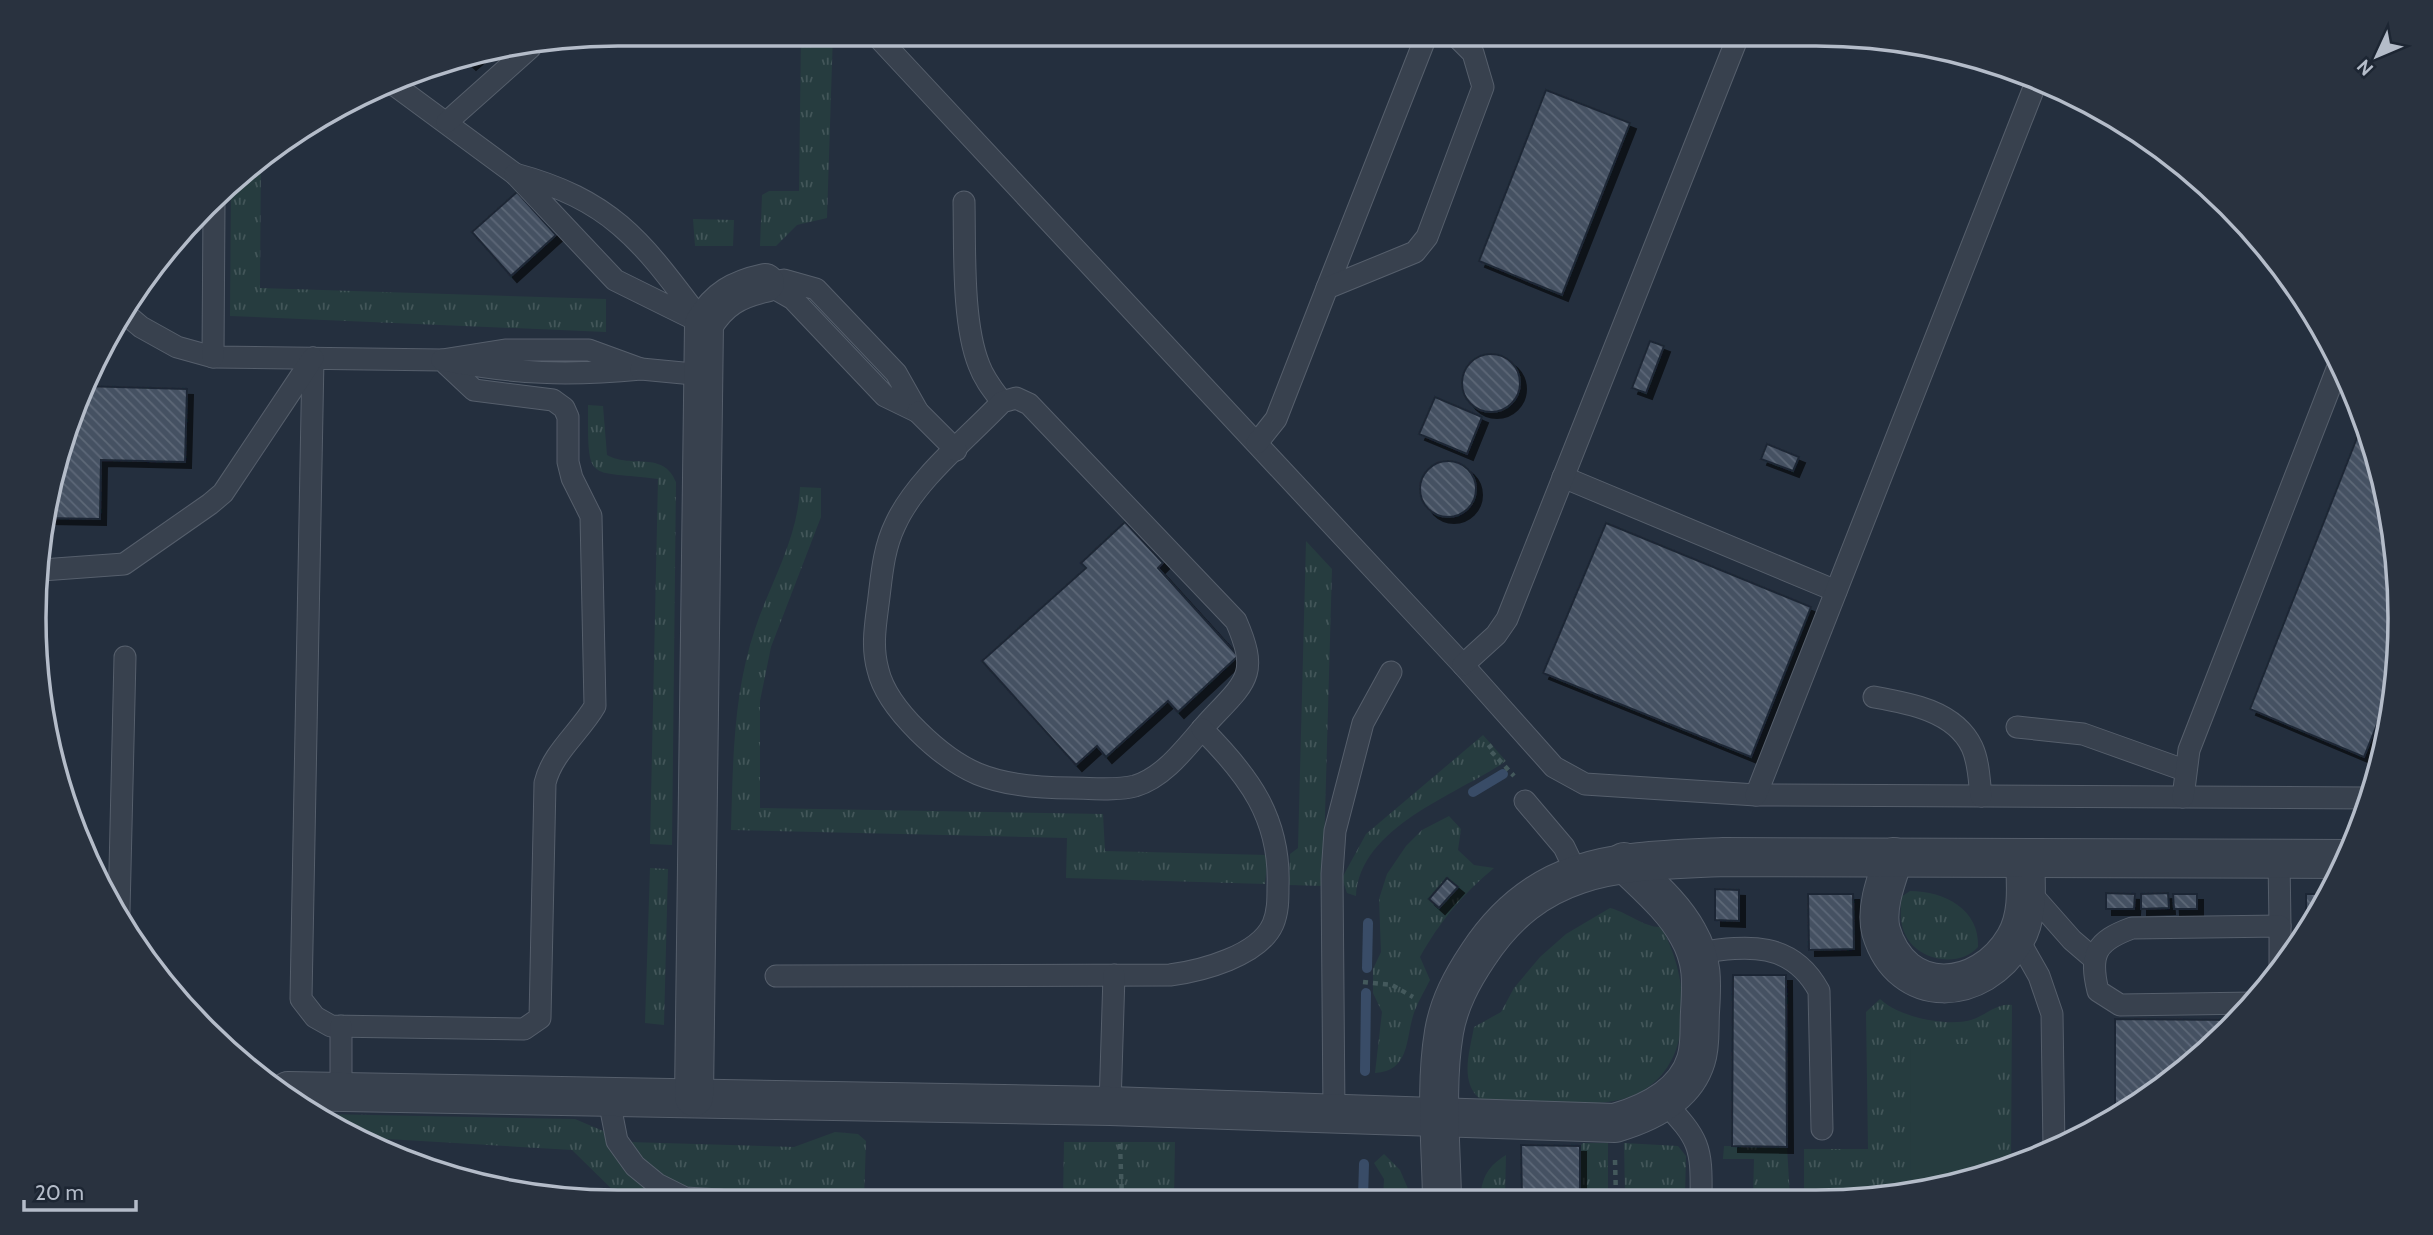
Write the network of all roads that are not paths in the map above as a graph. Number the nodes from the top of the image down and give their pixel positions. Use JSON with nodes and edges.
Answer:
{"nodes":[{"id":1,"x":887,"y":46,"type":"edge"},
{"id":2,"x":1422,"y":46,"type":"edge"},
{"id":3,"x":1466,"y":46,"type":"edge"},
{"id":4,"x":1734,"y":46,"type":"edge"},
{"id":5,"x":524,"y":53,"type":"edge"},
{"id":6,"x":400,"y":89,"type":"edge"},
{"id":7,"x":2034,"y":89,"type":"edge"},
{"id":8,"x":447,"y":122,"type":"junction"},
{"id":9,"x":515,"y":174,"type":"junction"},
{"id":10,"x":964,"y":202,"type":"dead end"},
{"id":11,"x":214,"y":212,"type":"edge"},
{"id":12,"x":765,"y":283,"type":"joint"},
{"id":13,"x":1327,"y":288,"type":"junction"},
{"id":14,"x":130,"y":318,"type":"edge"},
{"id":15,"x":704,"y":324,"type":"junction"},
{"id":16,"x":213,"y":357,"type":"junction"},
{"id":17,"x":313,"y":358,"type":"junction"},
{"id":18,"x":442,"y":360,"type":"junction"},
{"id":19,"x":704,"y":375,"type":"junction"},
{"id":20,"x":2334,"y":377,"type":"edge"},
{"id":21,"x":1002,"y":402,"type":"junction"},
{"id":22,"x":1257,"y":443,"type":"junction"},
{"id":23,"x":956,"y":450,"type":"junction"},
{"id":24,"x":1563,"y":477,"type":"junction"},
{"id":25,"x":48,"y":570,"type":"edge"},
{"id":26,"x":1836,"y":590,"type":"junction"},
{"id":27,"x":125,"y":657,"type":"dead end"},
{"id":28,"x":1463,"y":664,"type":"junction"},
{"id":29,"x":1391,"y":672,"type":"dead end"},
{"id":30,"x":1874,"y":696,"type":"dead end"},
{"id":31,"x":2017,"y":727,"type":"dead end"},
{"id":32,"x":1202,"y":729,"type":"junction"},
{"id":33,"x":2184,"y":769,"type":"junction"},
{"id":34,"x":1756,"y":795,"type":"junction"},
{"id":35,"x":1981,"y":796,"type":"junction"},
{"id":36,"x":2183,"y":797,"type":"junction"},
{"id":37,"x":2358,"y":798,"type":"edge"},
{"id":38,"x":1525,"y":801,"type":"road end"},
{"id":39,"x":1894,"y":857,"type":"junction"},
{"id":40,"x":2279,"y":859,"type":"junction"},
{"id":41,"x":2334,"y":859,"type":"edge"},
{"id":42,"x":1624,"y":862,"type":"junction"},
{"id":43,"x":1577,"y":874,"type":"junction"},
{"id":44,"x":2026,"y":875,"type":"junction"},
{"id":45,"x":119,"y":898,"type":"edge"},
{"id":46,"x":2280,"y":926,"type":"junction"},
{"id":47,"x":2017,"y":937,"type":"junction"},
{"id":48,"x":2280,"y":950,"type":"edge"},
{"id":49,"x":1698,"y":953,"type":"junction"},
{"id":50,"x":2093,"y":958,"type":"junction"},
{"id":51,"x":1114,"y":975,"type":"junction"},
{"id":52,"x":776,"y":976,"type":"dead end"},
{"id":53,"x":2238,"y":1003,"type":"edge"},
{"id":54,"x":341,"y":1026,"type":"junction"},
{"id":55,"x":297,"y":1091,"type":"edge"},
{"id":56,"x":341,"y":1091,"type":"junction"},
{"id":57,"x":608,"y":1095,"type":"junction"},
{"id":58,"x":694,"y":1097,"type":"junction"},
{"id":59,"x":1664,"y":1102,"type":"junction"},
{"id":60,"x":1115,"y":1106,"type":"junction"},
{"id":61,"x":1334,"y":1114,"type":"junction"},
{"id":62,"x":1441,"y":1119,"type":"junction"},
{"id":63,"x":1822,"y":1129,"type":"dead end"},
{"id":64,"x":2054,"y":1137,"type":"edge"},
{"id":65,"x":669,"y":1190,"type":"edge"},
{"id":66,"x":1441,"y":1190,"type":"edge"},
{"id":67,"x":1701,"y":1190,"type":"edge"}],
"edges":[{"from":1,"to":22,"type":"lane"},
{"from":2,"to":13,"type":"lane"},
{"from":3,"to":13,"type":"lane"},
{"from":4,"to":24,"type":"lane"},
{"from":5,"to":8,"type":"lane"},
{"from":6,"to":8,"type":"lane"},
{"from":7,"to":26,"type":"lane"},
{"from":8,"to":9,"type":"lane"},
{"from":9,"to":15,"type":"lane"},
{"from":9,"to":15,"type":"lane"},
{"from":10,"to":21,"type":"lane"},
{"from":11,"to":16,"type":"lane"},
{"from":12,"to":15,"type":"street"},
{"from":12,"to":23,"type":"lane"},
{"from":13,"to":22,"type":"lane"},
{"from":14,"to":16,"type":"lane"},
{"from":15,"to":19,"type":"street"},
{"from":16,"to":17,"type":"lane"},
{"from":17,"to":18,"type":"lane"},
{"from":17,"to":25,"type":"lane"},
{"from":17,"to":54,"type":"lane"},
{"from":18,"to":19,"type":"lane"},
{"from":18,"to":54,"type":"lane"},
{"from":19,"to":58,"type":"street"},
{"from":20,"to":33,"type":"lane"},
{"from":21,"to":23,"type":"lane"},
{"from":21,"to":32,"type":"lane"},
{"from":22,"to":28,"type":"lane"},
{"from":23,"to":32,"type":"lane"},
{"from":24,"to":26,"type":"lane"},
{"from":24,"to":28,"type":"lane"},
{"from":26,"to":34,"type":"lane"},
{"from":27,"to":45,"type":"lane"},
{"from":28,"to":34,"type":"lane"},
{"from":29,"to":61,"type":"lane"},
{"from":30,"to":35,"type":"lane"},
{"from":31,"to":33,"type":"lane"},
{"from":32,"to":51,"type":"lane"},
{"from":33,"to":36,"type":"lane"},
{"from":34,"to":35,"type":"lane"},
{"from":35,"to":36,"type":"lane"},
{"from":36,"to":37,"type":"lane"},
{"from":38,"to":43,"type":"lane"},
{"from":39,"to":42,"type":"street"},
{"from":39,"to":44,"type":"street"},
{"from":39,"to":47,"type":"street"},
{"from":40,"to":41,"type":"street"},
{"from":40,"to":44,"type":"street"},
{"from":40,"to":46,"type":"lane"},
{"from":42,"to":43,"type":"street"},
{"from":42,"to":49,"type":"street"},
{"from":43,"to":62,"type":"street"},
{"from":44,"to":47,"type":"street"},
{"from":44,"to":50,"type":"lane"},
{"from":46,"to":48,"type":"lane"},
{"from":46,"to":50,"type":"lane"},
{"from":47,"to":64,"type":"lane"},
{"from":49,"to":59,"type":"street"},
{"from":49,"to":63,"type":"lane"},
{"from":50,"to":53,"type":"lane"},
{"from":51,"to":52,"type":"lane"},
{"from":51,"to":60,"type":"lane"},
{"from":54,"to":56,"type":"lane"},
{"from":55,"to":56,"type":"street"},
{"from":56,"to":57,"type":"street"},
{"from":57,"to":58,"type":"street"},
{"from":57,"to":65,"type":"lane"},
{"from":58,"to":60,"type":"street"},
{"from":59,"to":62,"type":"street"},
{"from":59,"to":67,"type":"lane"},
{"from":60,"to":61,"type":"street"},
{"from":61,"to":62,"type":"street"},
{"from":62,"to":66,"type":"street"}]}
